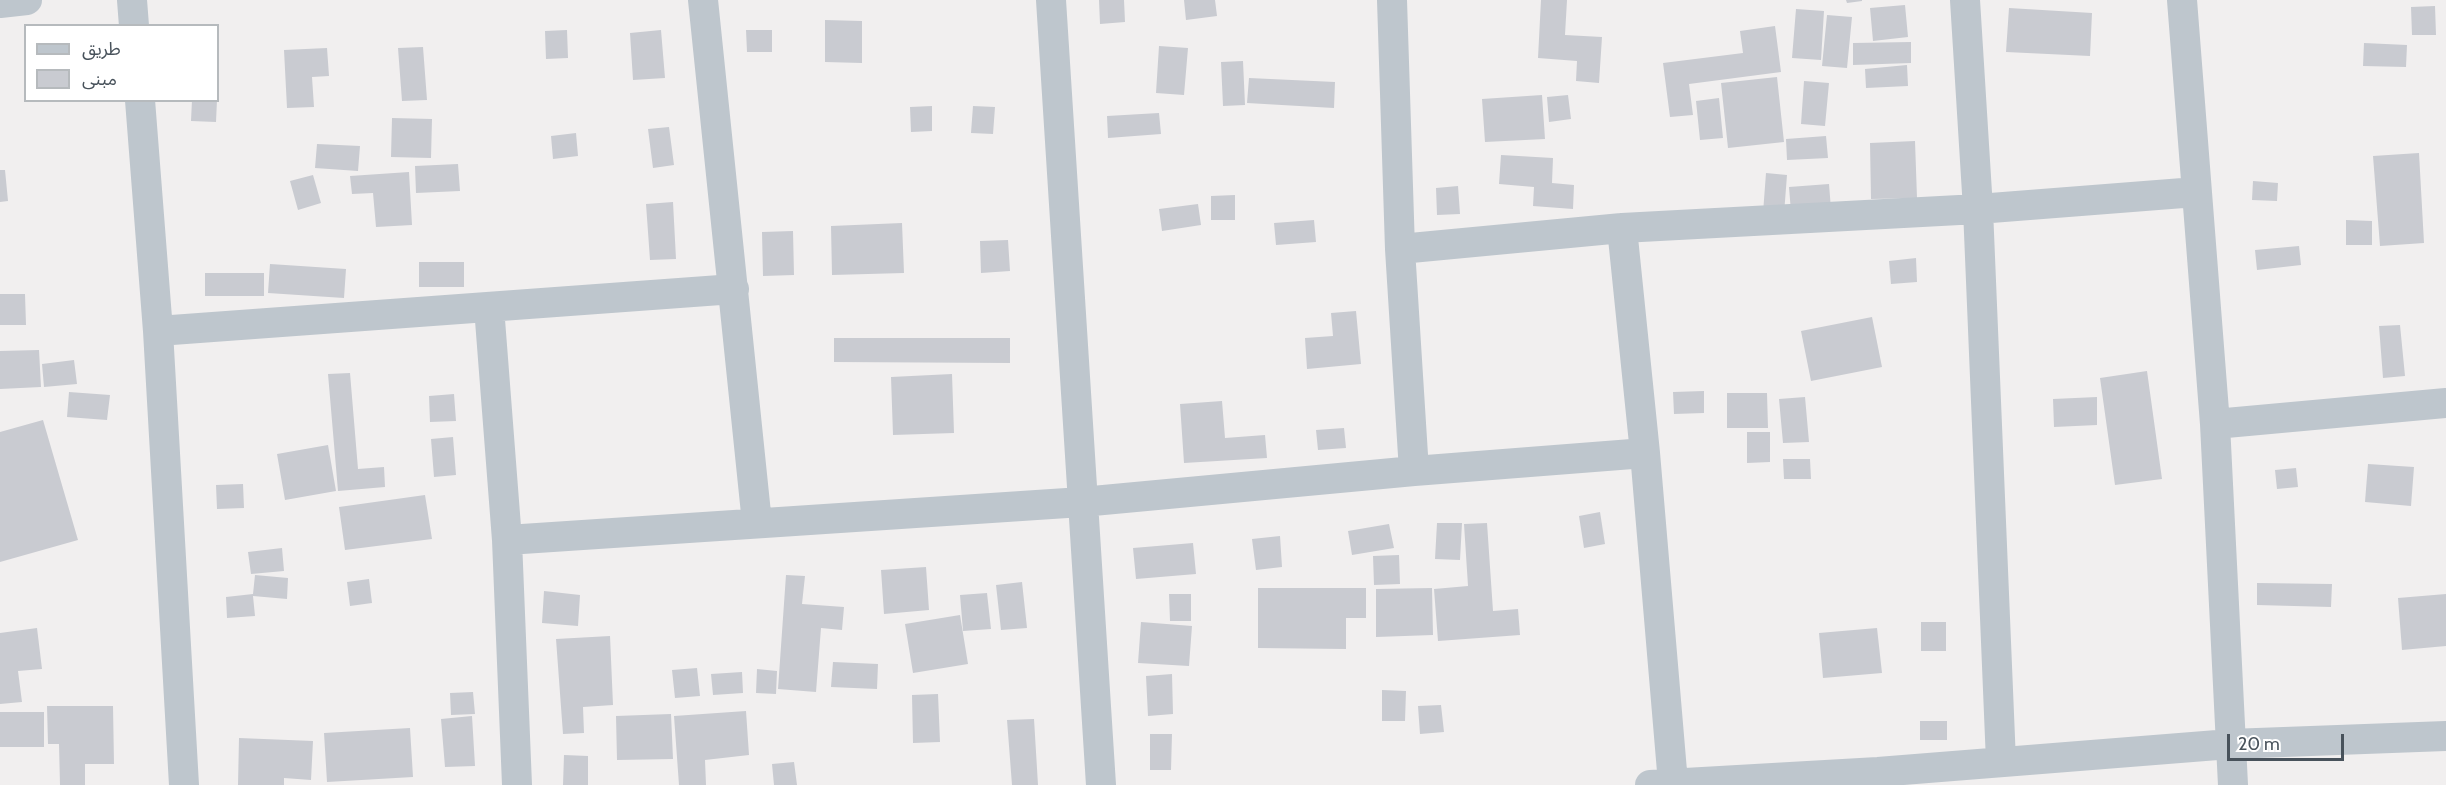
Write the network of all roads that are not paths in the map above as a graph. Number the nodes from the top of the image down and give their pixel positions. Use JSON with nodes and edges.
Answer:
{"nodes":[{"id":1,"x":27,"y":0,"type":"edge"},
{"id":2,"x":132,"y":0,"type":"edge"},
{"id":3,"x":703,"y":0,"type":"edge"},
{"id":4,"x":1051,"y":0,"type":"edge"},
{"id":5,"x":1392,"y":0,"type":"edge"},
{"id":6,"x":1965,"y":0,"type":"edge"},
{"id":7,"x":2182,"y":0,"type":"edge"},
{"id":8,"x":0,"y":3,"type":"edge"},
{"id":9,"x":134,"y":24,"type":"edge"},
{"id":10,"x":140,"y":102,"type":"edge"},
{"id":11,"x":2196,"y":192,"type":"junction"},
{"id":12,"x":1978,"y":209,"type":"junction"},
{"id":13,"x":1622,"y":228,"type":"junction"},
{"id":14,"x":1400,"y":249,"type":"junction"},
{"id":15,"x":734,"y":290,"type":"junction"},
{"id":16,"x":489,"y":307,"type":"junction"},
{"id":17,"x":158,"y":331,"type":"junction"},
{"id":18,"x":2446,"y":403,"type":"edge"},
{"id":19,"x":2215,"y":424,"type":"junction"},
{"id":20,"x":1645,"y":453,"type":"junction"},
{"id":21,"x":1414,"y":471,"type":"junction"},
{"id":22,"x":1082,"y":502,"type":"junction"},
{"id":23,"x":757,"y":523,"type":"junction"},
{"id":24,"x":507,"y":540,"type":"junction"},
{"id":25,"x":2446,"y":736,"type":"edge"},
{"id":26,"x":2230,"y":744,"type":"junction"},
{"id":27,"x":2001,"y":762,"type":"junction"},
{"id":28,"x":1879,"y":779,"type":"edge"},
{"id":29,"x":1661,"y":784,"type":"edge"},
{"id":30,"x":184,"y":785,"type":"edge"},
{"id":31,"x":517,"y":785,"type":"edge"},
{"id":32,"x":1101,"y":785,"type":"edge"},
{"id":33,"x":2233,"y":785,"type":"edge"}],
"edges":[{"from":1,"to":8,"type":"street"},
{"from":2,"to":9,"type":"street"},
{"from":3,"to":15,"type":"street"},
{"from":4,"to":22,"type":"street"},
{"from":5,"to":14,"type":"street"},
{"from":6,"to":12,"type":"street"},
{"from":7,"to":11,"type":"street"},
{"from":10,"to":17,"type":"street"},
{"from":11,"to":12,"type":"street"},
{"from":11,"to":19,"type":"street"},
{"from":12,"to":13,"type":"street"},
{"from":12,"to":27,"type":"street"},
{"from":13,"to":14,"type":"street"},
{"from":13,"to":20,"type":"street"},
{"from":14,"to":21,"type":"street"},
{"from":15,"to":16,"type":"street"},
{"from":15,"to":23,"type":"street"},
{"from":16,"to":17,"type":"street"},
{"from":16,"to":24,"type":"street"},
{"from":17,"to":30,"type":"street"},
{"from":18,"to":19,"type":"street"},
{"from":19,"to":26,"type":"street"},
{"from":20,"to":21,"type":"street"},
{"from":20,"to":29,"type":"street"},
{"from":21,"to":22,"type":"street"},
{"from":22,"to":23,"type":"street"},
{"from":22,"to":32,"type":"street"},
{"from":23,"to":24,"type":"street"},
{"from":24,"to":31,"type":"street"},
{"from":25,"to":26,"type":"street"},
{"from":26,"to":27,"type":"street"},
{"from":26,"to":33,"type":"street"},
{"from":27,"to":28,"type":"street"},
{"from":28,"to":29,"type":"street"}]}
